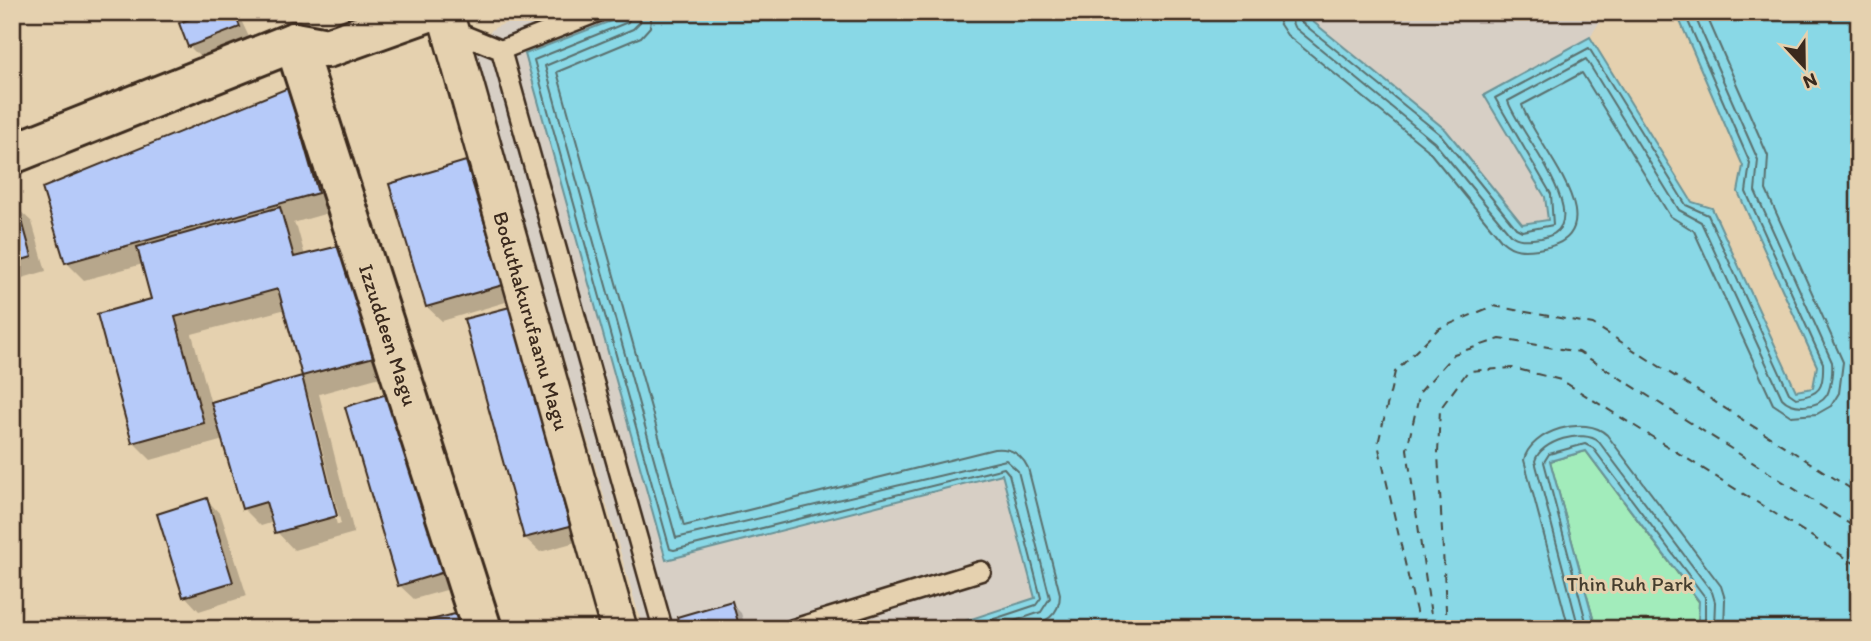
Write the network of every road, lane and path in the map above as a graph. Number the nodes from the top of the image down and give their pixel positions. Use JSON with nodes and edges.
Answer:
{"nodes":[{"id":1,"x":598,"y":12,"type":"edge"},
{"id":2,"x":441,"y":18,"type":"edge"},
{"id":3,"x":302,"y":27,"type":"edge"},
{"id":4,"x":500,"y":50,"type":"junction"},
{"id":5,"x":12,"y":154,"type":"edge"},
{"id":6,"x":981,"y":571,"type":"dead end"},
{"id":7,"x":482,"y":629,"type":"edge"},
{"id":8,"x":619,"y":629,"type":"edge"},
{"id":9,"x":663,"y":629,"type":"edge"},
{"id":10,"x":793,"y":629,"type":"edge"}],
"edges":[{"from":1,"to":4,"type":"lane"},
{"from":2,"to":3,"type":"main road"},
{"from":2,"to":4,"type":"lane"},
{"from":2,"to":8,"type":"street","name":"Boduthakurufaanu Magu"},
{"from":3,"to":5,"type":"main road"},
{"from":3,"to":7,"type":"main road","name":"Izzuddeen Magu"},
{"from":4,"to":9,"type":"lane"},
{"from":6,"to":10,"type":"lane"}]}
